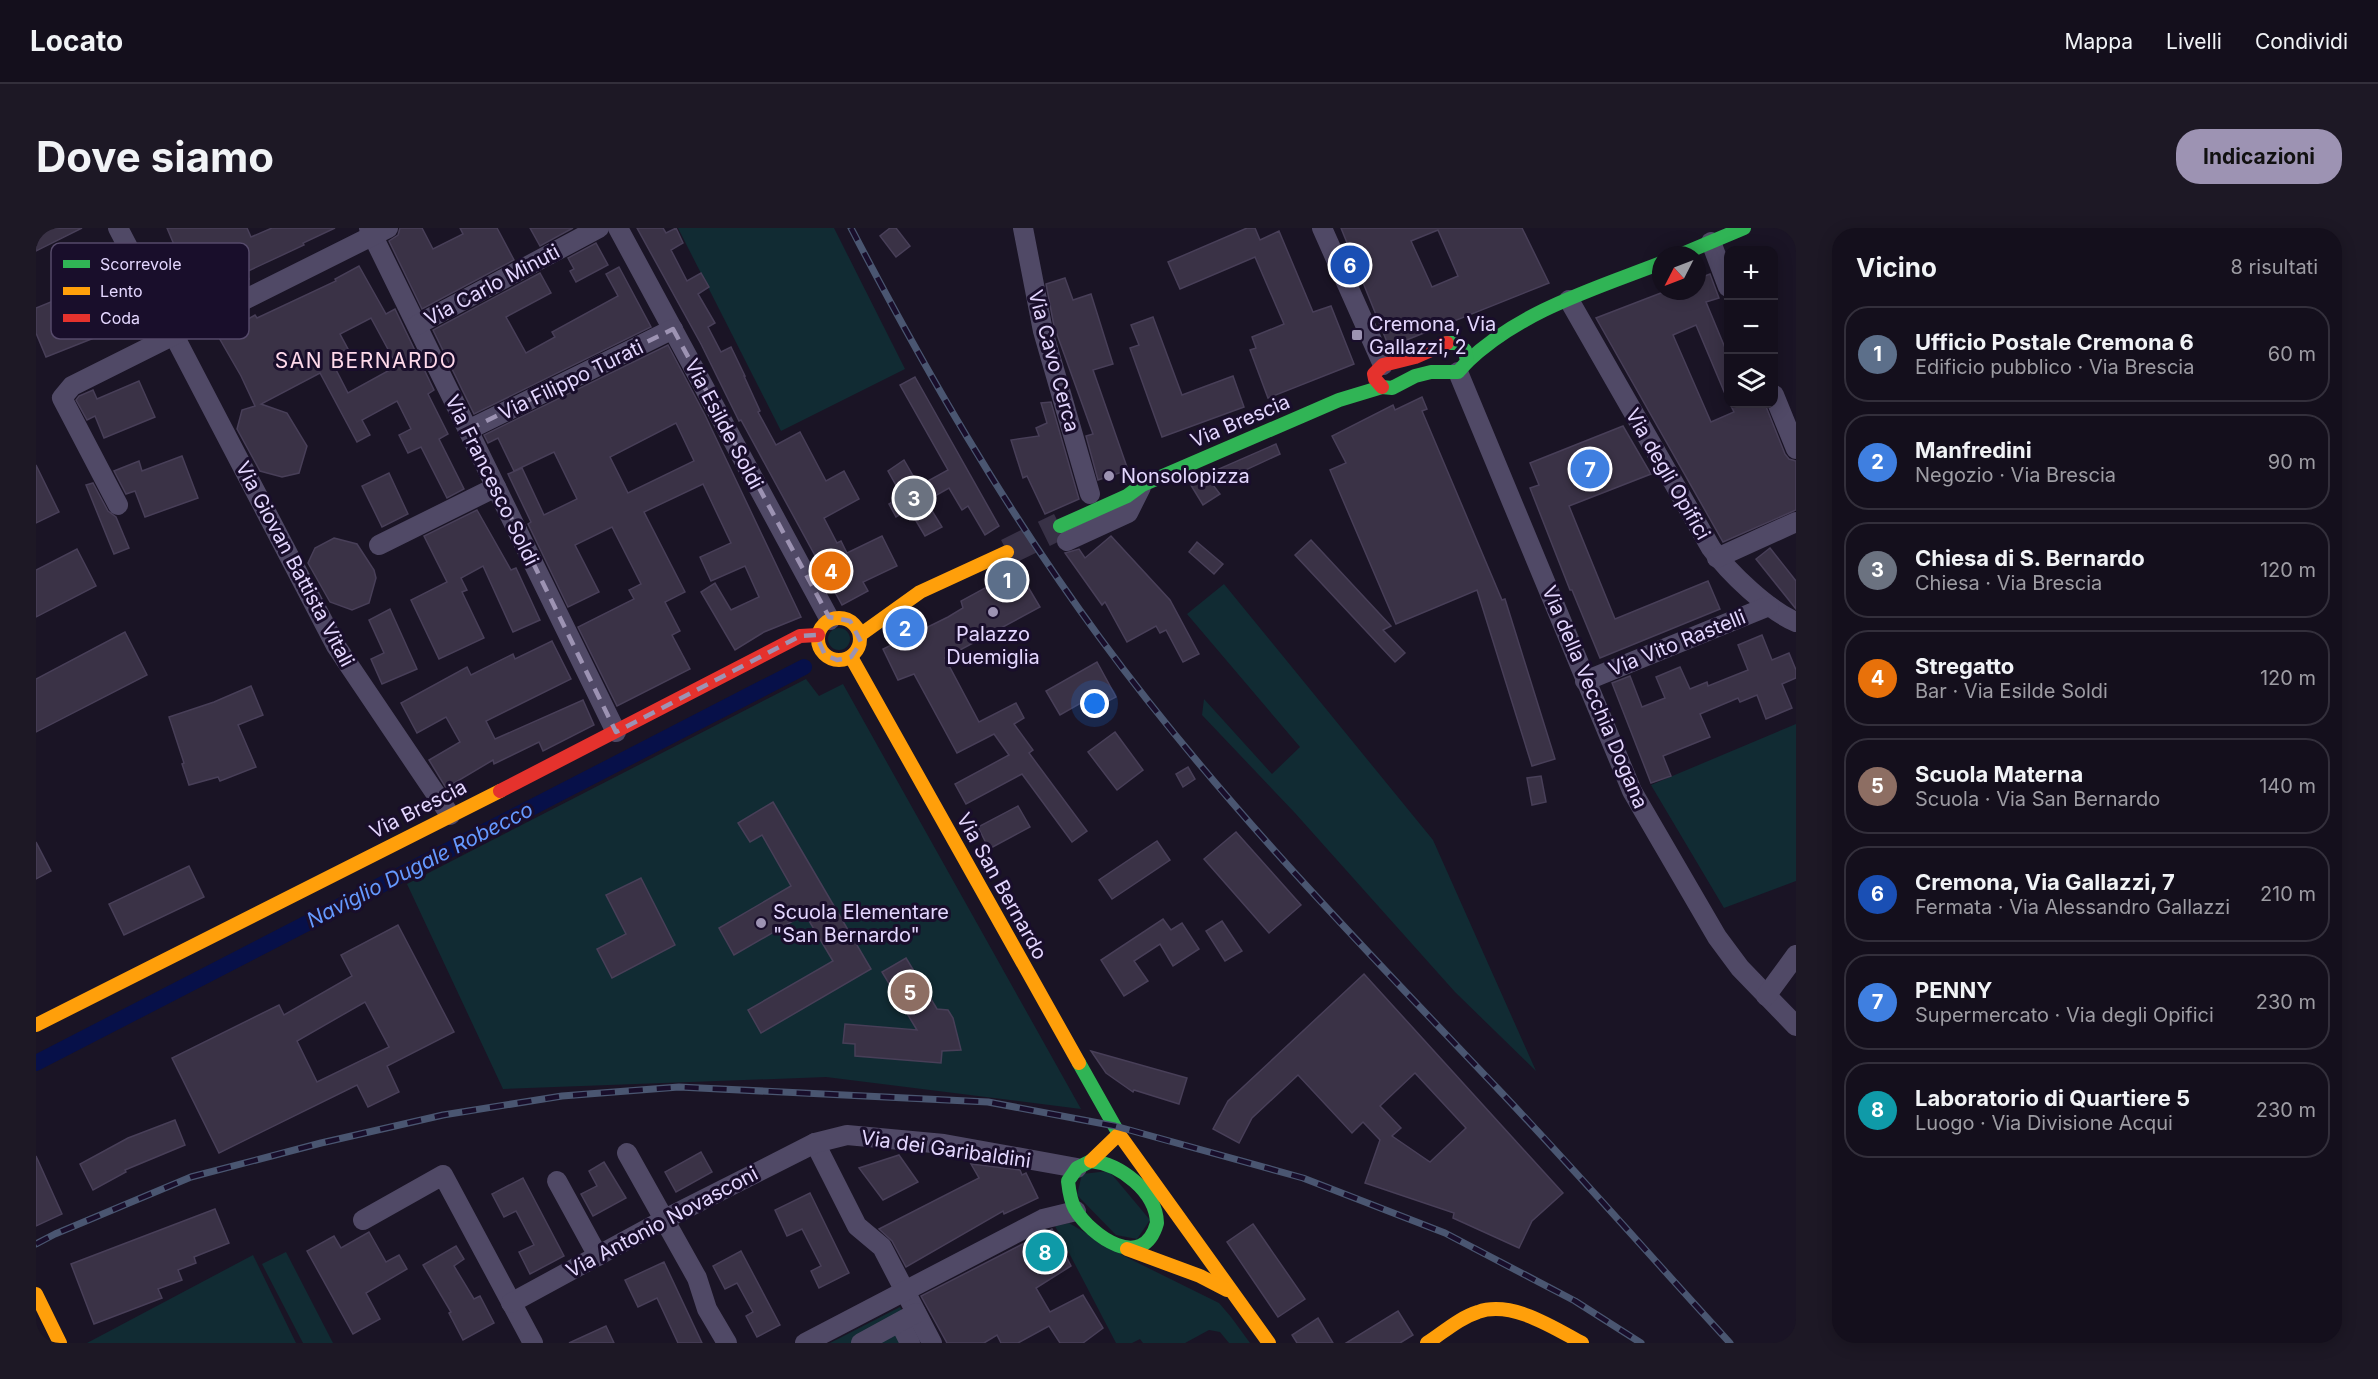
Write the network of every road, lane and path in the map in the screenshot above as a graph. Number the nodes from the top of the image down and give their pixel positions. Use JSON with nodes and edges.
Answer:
{"nodes":[{"id":1,"x":118,"y":228,"type":"edge"},
{"id":2,"x":599,"y":228,"type":"edge"},
{"id":3,"x":618,"y":228,"type":"edge"},
{"id":4,"x":1023,"y":228,"type":"edge"},
{"id":5,"x":1322,"y":228,"type":"edge"},
{"id":6,"x":1744,"y":228,"type":"edge"},
{"id":7,"x":377,"y":231,"type":"edge"},
{"id":8,"x":1711,"y":242,"type":"junction"},
{"id":9,"x":126,"y":243,"type":"edge"},
{"id":10,"x":1701,"y":246,"type":"edge"},
{"id":11,"x":1652,"y":267,"type":"edge"},
{"id":12,"x":1724,"y":276,"type":"edge"},
{"id":13,"x":249,"y":297,"type":"edge"},
{"id":14,"x":1569,"y":300,"type":"junction"},
{"id":15,"x":417,"y":325,"type":"junction"},
{"id":16,"x":673,"y":330,"type":"junction"},
{"id":17,"x":1497,"y":335,"type":"junction"},
{"id":18,"x":166,"y":339,"type":"edge"},
{"id":19,"x":176,"y":339,"type":"edge"},
{"id":20,"x":1456,"y":343,"type":"junction"},
{"id":21,"x":1463,"y":367,"type":"junction"},
{"id":22,"x":1379,"y":370,"type":"junction"},
{"id":23,"x":1382,"y":387,"type":"junction"},
{"id":24,"x":1339,"y":400,"type":"junction"},
{"id":25,"x":1778,"y":407,"type":"edge"},
{"id":26,"x":468,"y":430,"type":"junction"},
{"id":27,"x":1796,"y":450,"type":"edge"},
{"id":28,"x":1142,"y":485,"type":"joint"},
{"id":29,"x":496,"y":487,"type":"junction"},
{"id":30,"x":1090,"y":494,"type":"dead end"},
{"id":31,"x":118,"y":505,"type":"dead end"},
{"id":32,"x":1796,"y":522,"type":"edge"},
{"id":33,"x":1064,"y":533,"type":"tunnel mouth"},
{"id":34,"x":379,"y":545,"type":"dead end"},
{"id":35,"x":1007,"y":552,"type":"tunnel mouth"},
{"id":36,"x":1718,"y":558,"type":"junction"},
{"id":37,"x":1768,"y":606,"type":"junction"},
{"id":38,"x":831,"y":620,"type":"junction"},
{"id":39,"x":1796,"y":622,"type":"edge"},
{"id":40,"x":818,"y":635,"type":"junction"},
{"id":41,"x":860,"y":635,"type":"junction"},
{"id":42,"x":851,"y":657,"type":"junction"},
{"id":43,"x":1585,"y":681,"type":"junction"},
{"id":44,"x":616,"y":732,"type":"junction"},
{"id":45,"x":450,"y":815,"type":"junction"},
{"id":46,"x":1796,"y":955,"type":"edge"},
{"id":47,"x":1766,"y":996,"type":"junction"},
{"id":48,"x":36,"y":1025,"type":"edge"},
{"id":49,"x":1796,"y":1026,"type":"edge"},
{"id":50,"x":1119,"y":1134,"type":"junction"},
{"id":51,"x":815,"y":1143,"type":"junction"},
{"id":52,"x":627,"y":1153,"type":"dead end"},
{"id":53,"x":1079,"y":1170,"type":"junction"},
{"id":54,"x":557,"y":1181,"type":"dead end"},
{"id":55,"x":1154,"y":1203,"type":"junction"},
{"id":56,"x":1076,"y":1211,"type":"junction"},
{"id":57,"x":1043,"y":1219,"type":"junction"},
{"id":58,"x":363,"y":1220,"type":"dead end"},
{"id":59,"x":664,"y":1220,"type":"junction"},
{"id":60,"x":1127,"y":1249,"type":"junction"},
{"id":61,"x":598,"y":1256,"type":"junction"},
{"id":62,"x":905,"y":1291,"type":"junction"},
{"id":63,"x":1231,"y":1292,"type":"junction"},
{"id":64,"x":36,"y":1294,"type":"edge"},
{"id":65,"x":511,"y":1303,"type":"junction"},
{"id":66,"x":869,"y":1310,"type":"junction"},
{"id":67,"x":908,"y":1318,"type":"junction"},
{"id":68,"x":868,"y":1340,"type":"edge"},
{"id":69,"x":60,"y":1343,"type":"edge"},
{"id":70,"x":533,"y":1343,"type":"edge"},
{"id":71,"x":727,"y":1343,"type":"edge"},
{"id":72,"x":805,"y":1343,"type":"edge"},
{"id":73,"x":910,"y":1343,"type":"edge"},
{"id":74,"x":932,"y":1343,"type":"edge"},
{"id":75,"x":1269,"y":1343,"type":"edge"},
{"id":76,"x":1426,"y":1343,"type":"edge"},
{"id":77,"x":1582,"y":1343,"type":"edge"}],
"edges":[{"from":1,"to":9,"type":"street","name":"Via Giovan Battista Vitali"},
{"from":2,"to":15,"type":"street","name":"Via Carlo Minuti"},
{"from":3,"to":16,"type":"street","name":"Via Esilde Soldi"},
{"from":4,"to":30,"type":"street","name":"Via Cavo Cerca"},
{"from":5,"to":22,"type":"street"},
{"from":6,"to":8,"type":"main road"},
{"from":7,"to":13,"type":"street"},
{"from":7,"to":15,"type":"street","name":"Via Francesco Soldi"},
{"from":8,"to":10,"type":"main road"},
{"from":8,"to":12,"type":"street"},
{"from":11,"to":14,"type":"main road","name":"Via Brescia"},
{"from":14,"to":17,"type":"main road","name":"Via Brescia"},
{"from":14,"to":36,"type":"street","name":"Via degli Opifici"},
{"from":15,"to":26,"type":"street","name":"Via Francesco Soldi"},
{"from":16,"to":26,"type":"street","name":"Via Filippo Turati"},
{"from":16,"to":38,"type":"street","name":"Via Esilde Soldi"},
{"from":17,"to":20,"type":"main road","name":"Via Brescia"},
{"from":17,"to":21,"type":"main road","name":"Via Brescia"},
{"from":18,"to":31,"type":"street"},
{"from":19,"to":45,"type":"street","name":"Via Giovan Battista Vitali"},
{"from":20,"to":21,"type":"main road"},
{"from":20,"to":22,"type":"main road","name":"Via Brescia"},
{"from":21,"to":23,"type":"main road","name":"Via Brescia"},
{"from":21,"to":43,"type":"street","name":"Via della Vecchia Dogana"},
{"from":22,"to":23,"type":"main road"},
{"from":22,"to":24,"type":"main road","name":"Via Brescia"},
{"from":23,"to":24,"type":"main road","name":"Via Brescia"},
{"from":24,"to":28,"type":"main road","name":"Via Brescia"},
{"from":25,"to":27,"type":"street"},
{"from":26,"to":29,"type":"street","name":"Via Francesco Soldi"},
{"from":28,"to":33,"type":"street"},
{"from":29,"to":34,"type":"street"},
{"from":29,"to":44,"type":"street","name":"Via Francesco Soldi"},
{"from":32,"to":36,"type":"street"},
{"from":35,"to":41,"type":"main road"},
{"from":36,"to":37,"type":"street","name":"Via degli Opifici"},
{"from":37,"to":39,"type":"street","name":"Via degli Opifici"},
{"from":37,"to":43,"type":"street","name":"Via Vito Rastelli"},
{"from":38,"to":40,"type":"main road"},
{"from":38,"to":41,"type":"main road"},
{"from":40,"to":42,"type":"main road"},
{"from":40,"to":44,"type":"main road","name":"Via Brescia"},
{"from":41,"to":42,"type":"main road"},
{"from":42,"to":50,"type":"main road","name":"Via San Bernardo"},
{"from":43,"to":47,"type":"street","name":"Via della Vecchia Dogana"},
{"from":44,"to":45,"type":"main road","name":"Via Brescia"},
{"from":45,"to":48,"type":"main road","name":"Via Brescia"},
{"from":46,"to":47,"type":"street"},
{"from":47,"to":49,"type":"street","name":"Via della Vecchia Dogana"},
{"from":50,"to":53,"type":"main road"},
{"from":50,"to":63,"type":"main road","name":"Via San Bernardo"},
{"from":51,"to":53,"type":"street","name":"Via dei Garibaldini"},
{"from":51,"to":59,"type":"street","name":"Via Antonio Novasconi"},
{"from":51,"to":62,"type":"street"},
{"from":52,"to":59,"type":"street"},
{"from":53,"to":55,"type":"main road"},
{"from":53,"to":56,"type":"main road"},
{"from":53,"to":57,"type":"street"},
{"from":54,"to":61,"type":"street"},
{"from":55,"to":60,"type":"main road"},
{"from":55,"to":63,"type":"main road"},
{"from":56,"to":57,"type":"street"},
{"from":56,"to":60,"type":"main road"},
{"from":57,"to":62,"type":"street"},
{"from":58,"to":65,"type":"street"},
{"from":59,"to":61,"type":"street","name":"Via Antonio Novasconi"},
{"from":59,"to":71,"type":"street"},
{"from":60,"to":63,"type":"main road"},
{"from":61,"to":65,"type":"street","name":"Via Antonio Novasconi"},
{"from":62,"to":66,"type":"street"},
{"from":62,"to":67,"type":"street"},
{"from":63,"to":75,"type":"main road","name":"Via San Bernardo"},
{"from":64,"to":69,"type":"main road"},
{"from":65,"to":70,"type":"street"},
{"from":66,"to":68,"type":"street"},
{"from":66,"to":72,"type":"street"},
{"from":67,"to":68,"type":"street"},
{"from":67,"to":73,"type":"street"},
{"from":67,"to":74,"type":"street"},
{"from":76,"to":77,"type":"main road"}]}
